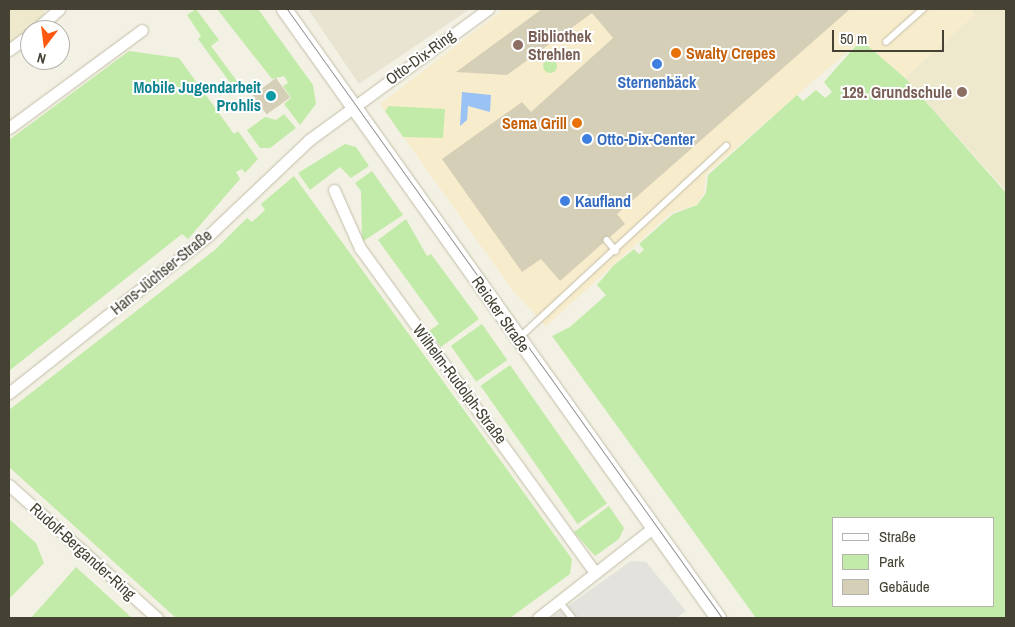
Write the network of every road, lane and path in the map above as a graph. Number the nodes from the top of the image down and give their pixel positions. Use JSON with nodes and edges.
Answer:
{"nodes":[{"id":1,"x":58,"y":9,"type":"edge"},
{"id":2,"x":284,"y":9,"type":"edge"},
{"id":3,"x":488,"y":9,"type":"edge"},
{"id":4,"x":922,"y":9,"type":"edge"},
{"id":5,"x":46,"y":20,"type":"edge"},
{"id":6,"x":142,"y":30,"type":"dead end"},
{"id":7,"x":20,"y":42,"type":"edge"},
{"id":8,"x":886,"y":42,"type":"dead end"},
{"id":9,"x":9,"y":50,"type":"edge"},
{"id":10,"x":352,"y":106,"type":"junction"},
{"id":11,"x":9,"y":128,"type":"edge"},
{"id":12,"x":726,"y":146,"type":"dead end"},
{"id":13,"x":334,"y":190,"type":"dead end"},
{"id":14,"x":607,"y":240,"type":"dead end"},
{"id":15,"x":616,"y":251,"type":"junction"},
{"id":16,"x":519,"y":338,"type":"junction"},
{"id":17,"x":9,"y":393,"type":"edge"},
{"id":18,"x":9,"y":485,"type":"edge"},
{"id":19,"x":654,"y":527,"type":"junction"},
{"id":20,"x":595,"y":573,"type":"junction"},
{"id":21,"x":560,"y":601,"type":"junction"},
{"id":22,"x":157,"y":618,"type":"edge"},
{"id":23,"x":538,"y":618,"type":"edge"},
{"id":24,"x":572,"y":618,"type":"edge"},
{"id":25,"x":718,"y":618,"type":"edge"}],
"edges":[{"from":1,"to":5,"type":"street"},
{"from":2,"to":10,"type":"street","name":"Reicker Straße"},
{"from":3,"to":10,"type":"street","name":"Otto-Dix-Ring"},
{"from":4,"to":8,"type":"lane"},
{"from":6,"to":11,"type":"street"},
{"from":7,"to":9,"type":"street"},
{"from":10,"to":16,"type":"street","name":"Reicker Straße"},
{"from":10,"to":17,"type":"street","name":"Hans-Jüchser-Straße"},
{"from":12,"to":15,"type":"lane"},
{"from":13,"to":20,"type":"street","name":"Wilhelm-Rudolph-Straße"},
{"from":14,"to":15,"type":"lane"},
{"from":15,"to":16,"type":"lane"},
{"from":16,"to":19,"type":"street","name":"Reicker Straße"},
{"from":18,"to":22,"type":"street","name":"Rudolf-Bergander-Ring"},
{"from":19,"to":20,"type":"street"},
{"from":19,"to":25,"type":"street","name":"Reicker Straße"},
{"from":20,"to":21,"type":"street"},
{"from":21,"to":23,"type":"street"},
{"from":21,"to":24,"type":"lane"}]}
